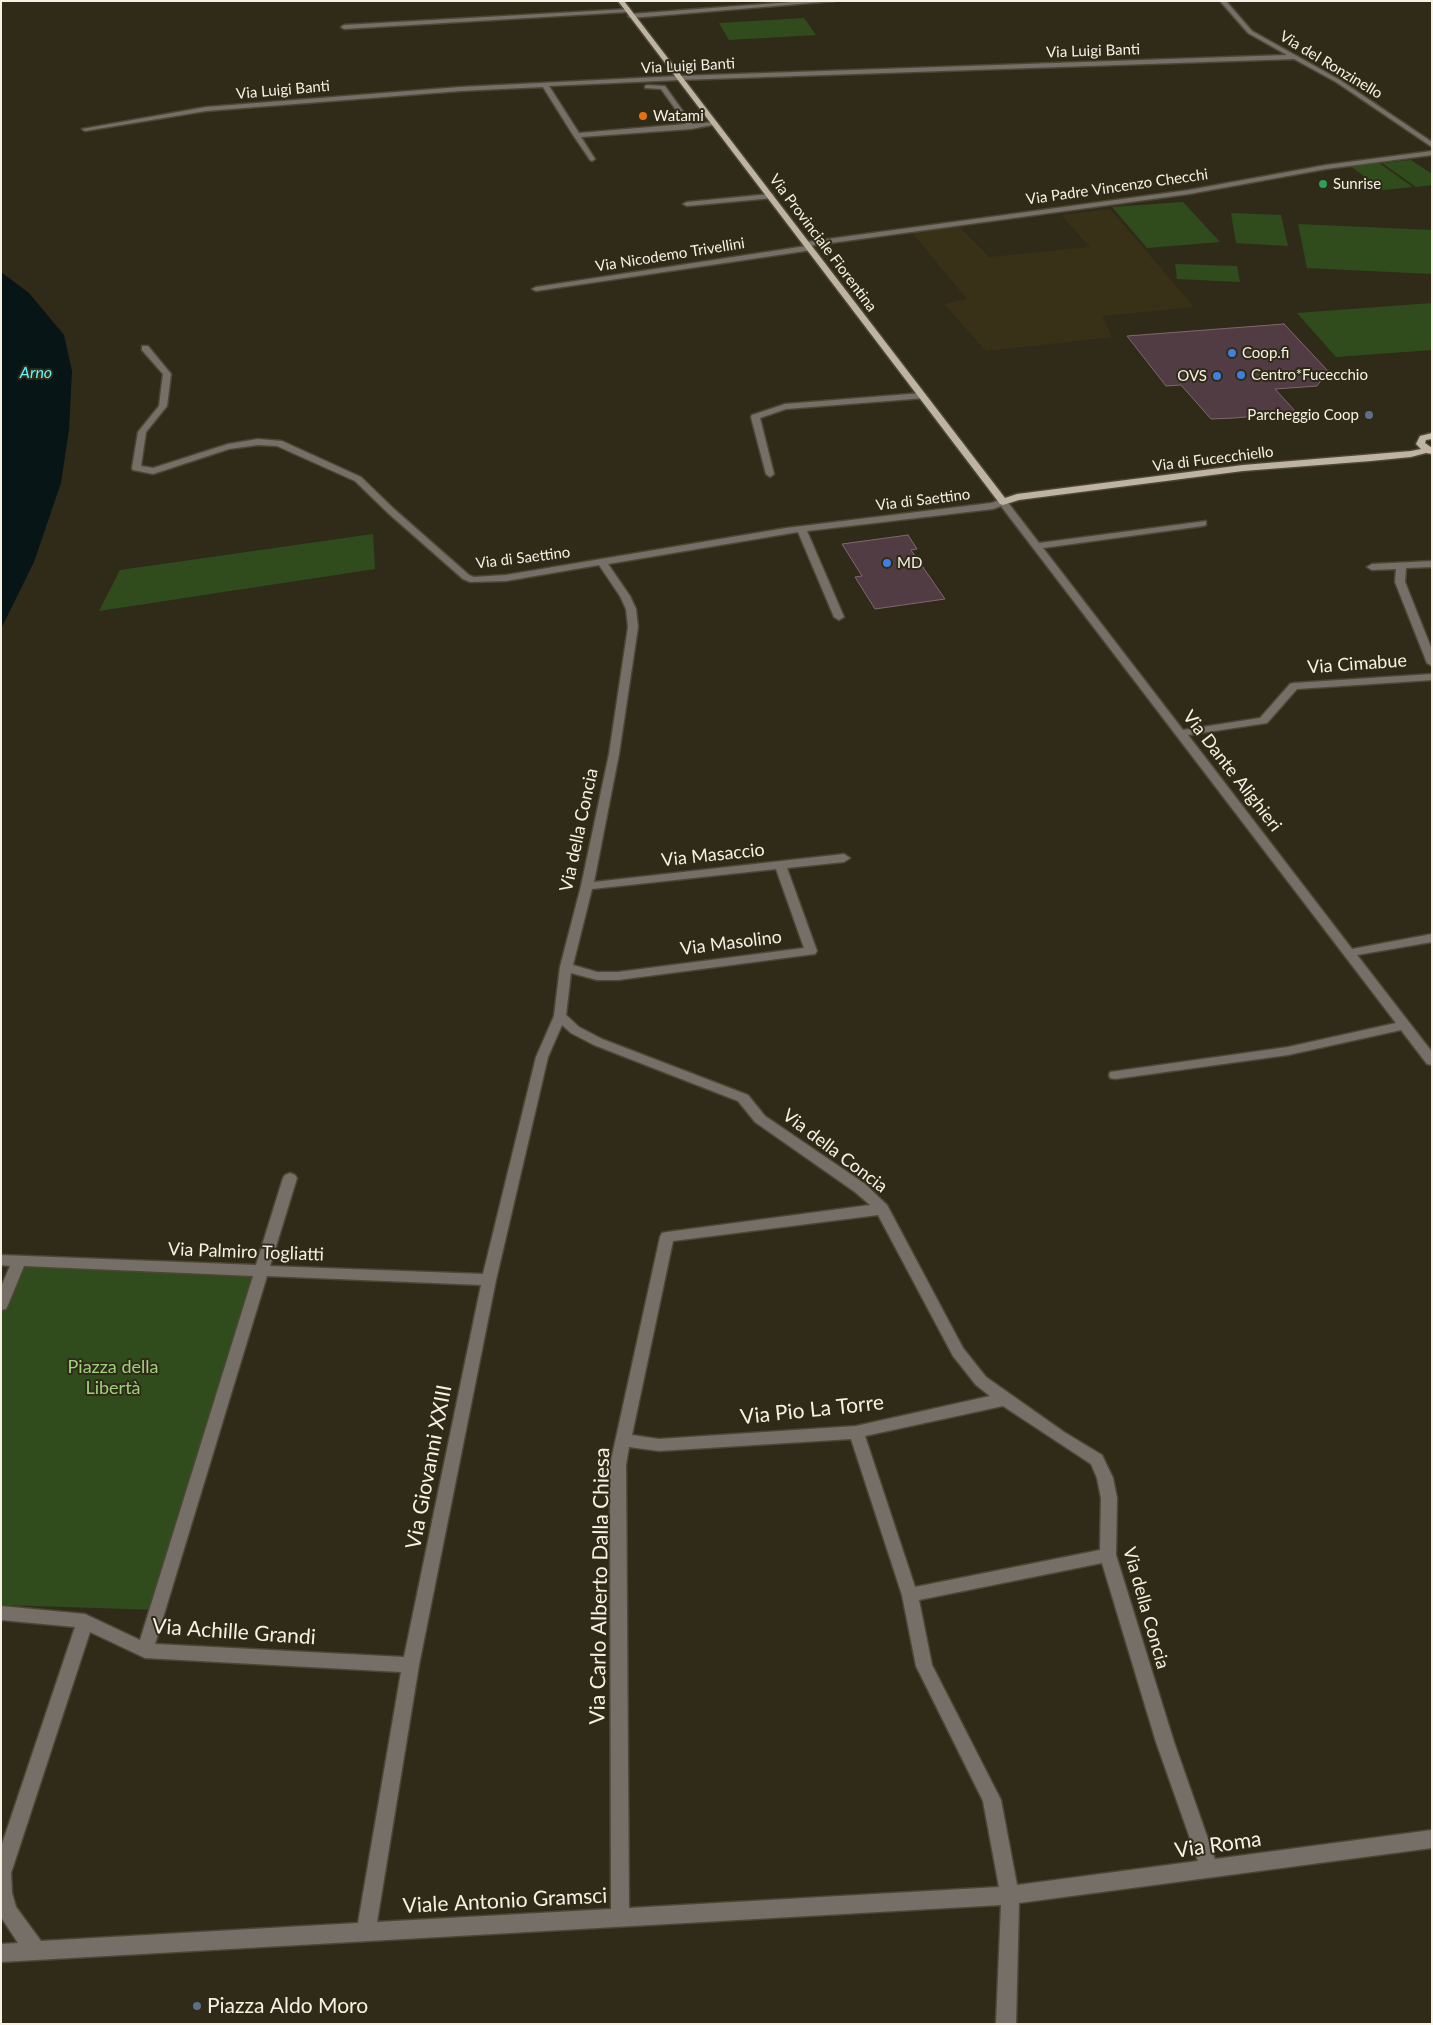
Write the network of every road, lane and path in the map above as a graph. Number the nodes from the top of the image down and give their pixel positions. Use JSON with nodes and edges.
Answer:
{"nodes":[{"id":1,"x":621,"y":1,"type":"edge"},
{"id":2,"x":832,"y":1,"type":"edge"},
{"id":3,"x":1223,"y":1,"type":"edge"},
{"id":4,"x":629,"y":13,"type":"junction"},
{"id":5,"x":344,"y":27,"type":"dead end"},
{"id":6,"x":1294,"y":56,"type":"junction"},
{"id":7,"x":680,"y":78,"type":"junction"},
{"id":8,"x":574,"y":84,"type":"junction"},
{"id":9,"x":545,"y":85,"type":"junction"},
{"id":10,"x":635,"y":88,"type":"dead end"},
{"id":11,"x":576,"y":92,"type":"dead end"},
{"id":12,"x":715,"y":124,"type":"junction"},
{"id":13,"x":692,"y":126,"type":"junction"},
{"id":14,"x":85,"y":129,"type":"dead end"},
{"id":15,"x":576,"y":135,"type":"junction"},
{"id":16,"x":1432,"y":145,"type":"edge"},
{"id":17,"x":1432,"y":153,"type":"edge"},
{"id":18,"x":592,"y":159,"type":"dead end"},
{"id":19,"x":770,"y":196,"type":"junction"},
{"id":20,"x":687,"y":204,"type":"dead end"},
{"id":21,"x":807,"y":246,"type":"junction"},
{"id":22,"x":536,"y":289,"type":"dead end"},
{"id":23,"x":145,"y":348,"type":"dead end"},
{"id":24,"x":922,"y":396,"type":"junction"},
{"id":25,"x":1432,"y":436,"type":"edge"},
{"id":26,"x":1429,"y":451,"type":"edge"},
{"id":27,"x":770,"y":474,"type":"dead end"},
{"id":28,"x":1003,"y":502,"type":"junction"},
{"id":29,"x":1203,"y":523,"type":"dead end"},
{"id":30,"x":801,"y":529,"type":"junction"},
{"id":31,"x":1037,"y":546,"type":"junction"},
{"id":32,"x":602,"y":562,"type":"junction"},
{"id":33,"x":1432,"y":564,"type":"edge"},
{"id":34,"x":1401,"y":566,"type":"junction"},
{"id":35,"x":1372,"y":567,"type":"dead end"},
{"id":36,"x":839,"y":617,"type":"dead end"},
{"id":37,"x":1432,"y":663,"type":"edge"},
{"id":38,"x":1432,"y":677,"type":"edge"},
{"id":39,"x":1182,"y":734,"type":"junction"},
{"id":40,"x":844,"y":858,"type":"dead end"},
{"id":41,"x":780,"y":865,"type":"junction"},
{"id":42,"x":587,"y":886,"type":"junction"},
{"id":43,"x":1432,"y":938,"type":"edge"},
{"id":44,"x":1349,"y":953,"type":"junction"},
{"id":45,"x":566,"y":967,"type":"junction"},
{"id":46,"x":560,"y":1016,"type":"junction"},
{"id":47,"x":1404,"y":1025,"type":"junction"},
{"id":48,"x":1432,"y":1061,"type":"edge"},
{"id":49,"x":1115,"y":1076,"type":"dead end"},
{"id":50,"x":290,"y":1178,"type":"dead end"},
{"id":51,"x":882,"y":1210,"type":"junction"},
{"id":52,"x":1,"y":1260,"type":"edge"},
{"id":53,"x":19,"y":1261,"type":"junction"},
{"id":54,"x":261,"y":1272,"type":"junction"},
{"id":55,"x":489,"y":1280,"type":"junction"},
{"id":56,"x":1,"y":1304,"type":"edge"},
{"id":57,"x":1005,"y":1399,"type":"junction"},
{"id":58,"x":856,"y":1432,"type":"junction"},
{"id":59,"x":622,"y":1440,"type":"junction"},
{"id":60,"x":1108,"y":1555,"type":"junction"},
{"id":61,"x":910,"y":1595,"type":"junction"},
{"id":62,"x":1,"y":1613,"type":"edge"},
{"id":63,"x":85,"y":1622,"type":"junction"},
{"id":64,"x":145,"y":1652,"type":"junction"},
{"id":65,"x":411,"y":1665,"type":"junction"},
{"id":66,"x":1432,"y":1838,"type":"edge"},
{"id":67,"x":1210,"y":1868,"type":"junction"},
{"id":68,"x":2,"y":1874,"type":"edge"},
{"id":69,"x":1010,"y":1895,"type":"junction"},
{"id":70,"x":620,"y":1917,"type":"junction"},
{"id":71,"x":366,"y":1932,"type":"junction"},
{"id":72,"x":38,"y":1951,"type":"junction"},
{"id":73,"x":1,"y":1953,"type":"edge"},
{"id":74,"x":1006,"y":2024,"type":"edge"}],
"edges":[{"from":1,"to":4,"type":"main road","name":"Via Provinciale Fiorentina"},
{"from":2,"to":4,"type":"street"},
{"from":3,"to":6,"type":"street","name":"Via del Ronzinello"},
{"from":4,"to":5,"type":"street"},
{"from":4,"to":7,"type":"main road","name":"Via Provinciale Fiorentina"},
{"from":6,"to":7,"type":"street","name":"Via Luigi Banti"},
{"from":6,"to":16,"type":"street","name":"Via del Ronzinello"},
{"from":7,"to":8,"type":"street","name":"Via Luigi Banti"},
{"from":7,"to":12,"type":"main road","name":"Via Provinciale Fiorentina"},
{"from":8,"to":9,"type":"street","name":"Via Luigi Banti"},
{"from":8,"to":11,"type":"street"},
{"from":9,"to":14,"type":"street","name":"Via Luigi Banti"},
{"from":9,"to":15,"type":"street"},
{"from":10,"to":13,"type":"street"},
{"from":12,"to":13,"type":"street"},
{"from":12,"to":19,"type":"main road","name":"Via Provinciale Fiorentina"},
{"from":13,"to":15,"type":"street"},
{"from":15,"to":18,"type":"street"},
{"from":17,"to":21,"type":"street","name":"Via Padre Vincenzo Checchi"},
{"from":19,"to":20,"type":"street"},
{"from":19,"to":21,"type":"main road","name":"Via Provinciale Fiorentina"},
{"from":21,"to":22,"type":"street","name":"Via Nicodemo Trivellini"},
{"from":21,"to":24,"type":"main road","name":"Via Provinciale Fiorentina"},
{"from":23,"to":32,"type":"street","name":"Via di Saettino"},
{"from":24,"to":27,"type":"street"},
{"from":24,"to":28,"type":"main road","name":"Via Provinciale Fiorentina"},
{"from":25,"to":26,"type":"main road","name":"Via di Fucecchiello"},
{"from":26,"to":28,"type":"main road","name":"Via di Fucecchiello"},
{"from":28,"to":30,"type":"street","name":"Via di Saettino"},
{"from":28,"to":31,"type":"street","name":"Via Dante Alighieri"},
{"from":29,"to":31,"type":"street"},
{"from":30,"to":32,"type":"street","name":"Via di Saettino"},
{"from":30,"to":36,"type":"street"},
{"from":31,"to":39,"type":"street","name":"Via Dante Alighieri"},
{"from":32,"to":42,"type":"street","name":"Via della Concia"},
{"from":33,"to":34,"type":"street"},
{"from":34,"to":35,"type":"street"},
{"from":34,"to":37,"type":"street"},
{"from":38,"to":39,"type":"street","name":"Via Cimabue"},
{"from":39,"to":44,"type":"street","name":"Via Dante Alighieri"},
{"from":40,"to":41,"type":"street","name":"Via Masaccio"},
{"from":41,"to":42,"type":"street","name":"Via Masaccio"},
{"from":41,"to":45,"type":"street","name":"Via Masolino"},
{"from":42,"to":45,"type":"street","name":"Via della Concia"},
{"from":43,"to":44,"type":"street"},
{"from":44,"to":47,"type":"street","name":"Via Dante Alighieri"},
{"from":45,"to":46,"type":"street","name":"Via della Concia"},
{"from":46,"to":51,"type":"street","name":"Via della Concia"},
{"from":46,"to":55,"type":"street","name":"Via Giovanni XXIII"},
{"from":47,"to":48,"type":"street","name":"Via Dante Alighieri"},
{"from":47,"to":49,"type":"street"},
{"from":50,"to":54,"type":"street"},
{"from":51,"to":57,"type":"street","name":"Via della Concia"},
{"from":51,"to":59,"type":"street","name":"Via Carlo Alberto Dalla Chiesa"},
{"from":52,"to":53,"type":"street","name":"Via Palmiro Togliatti"},
{"from":53,"to":54,"type":"street","name":"Via Palmiro Togliatti"},
{"from":53,"to":56,"type":"street"},
{"from":54,"to":55,"type":"street","name":"Via Palmiro Togliatti"},
{"from":54,"to":64,"type":"street"},
{"from":55,"to":65,"type":"street","name":"Via Giovanni XXIII"},
{"from":57,"to":58,"type":"street","name":"Via Pio La Torre"},
{"from":57,"to":60,"type":"street","name":"Via della Concia"},
{"from":58,"to":59,"type":"street","name":"Via Pio La Torre"},
{"from":58,"to":61,"type":"street"},
{"from":59,"to":70,"type":"street","name":"Via Carlo Alberto Dalla Chiesa"},
{"from":60,"to":61,"type":"street"},
{"from":60,"to":67,"type":"street","name":"Via della Concia"},
{"from":61,"to":69,"type":"street"},
{"from":62,"to":63,"type":"street","name":"Via Achille Grandi"},
{"from":63,"to":64,"type":"street","name":"Via Achille Grandi"},
{"from":63,"to":68,"type":"street"},
{"from":64,"to":65,"type":"street","name":"Via Achille Grandi"},
{"from":65,"to":71,"type":"street","name":"Via Giovanni XXIII"},
{"from":66,"to":67,"type":"street","name":"Via Roma"},
{"from":67,"to":69,"type":"street","name":"Via Roma"},
{"from":68,"to":72,"type":"street"},
{"from":69,"to":70,"type":"street","name":"Viale Antonio Gramsci"},
{"from":69,"to":74,"type":"street"},
{"from":70,"to":71,"type":"street","name":"Viale Antonio Gramsci"},
{"from":71,"to":72,"type":"street","name":"Viale Antonio Gramsci"},
{"from":72,"to":73,"type":"street","name":"Viale Antonio Gramsci"}]}
